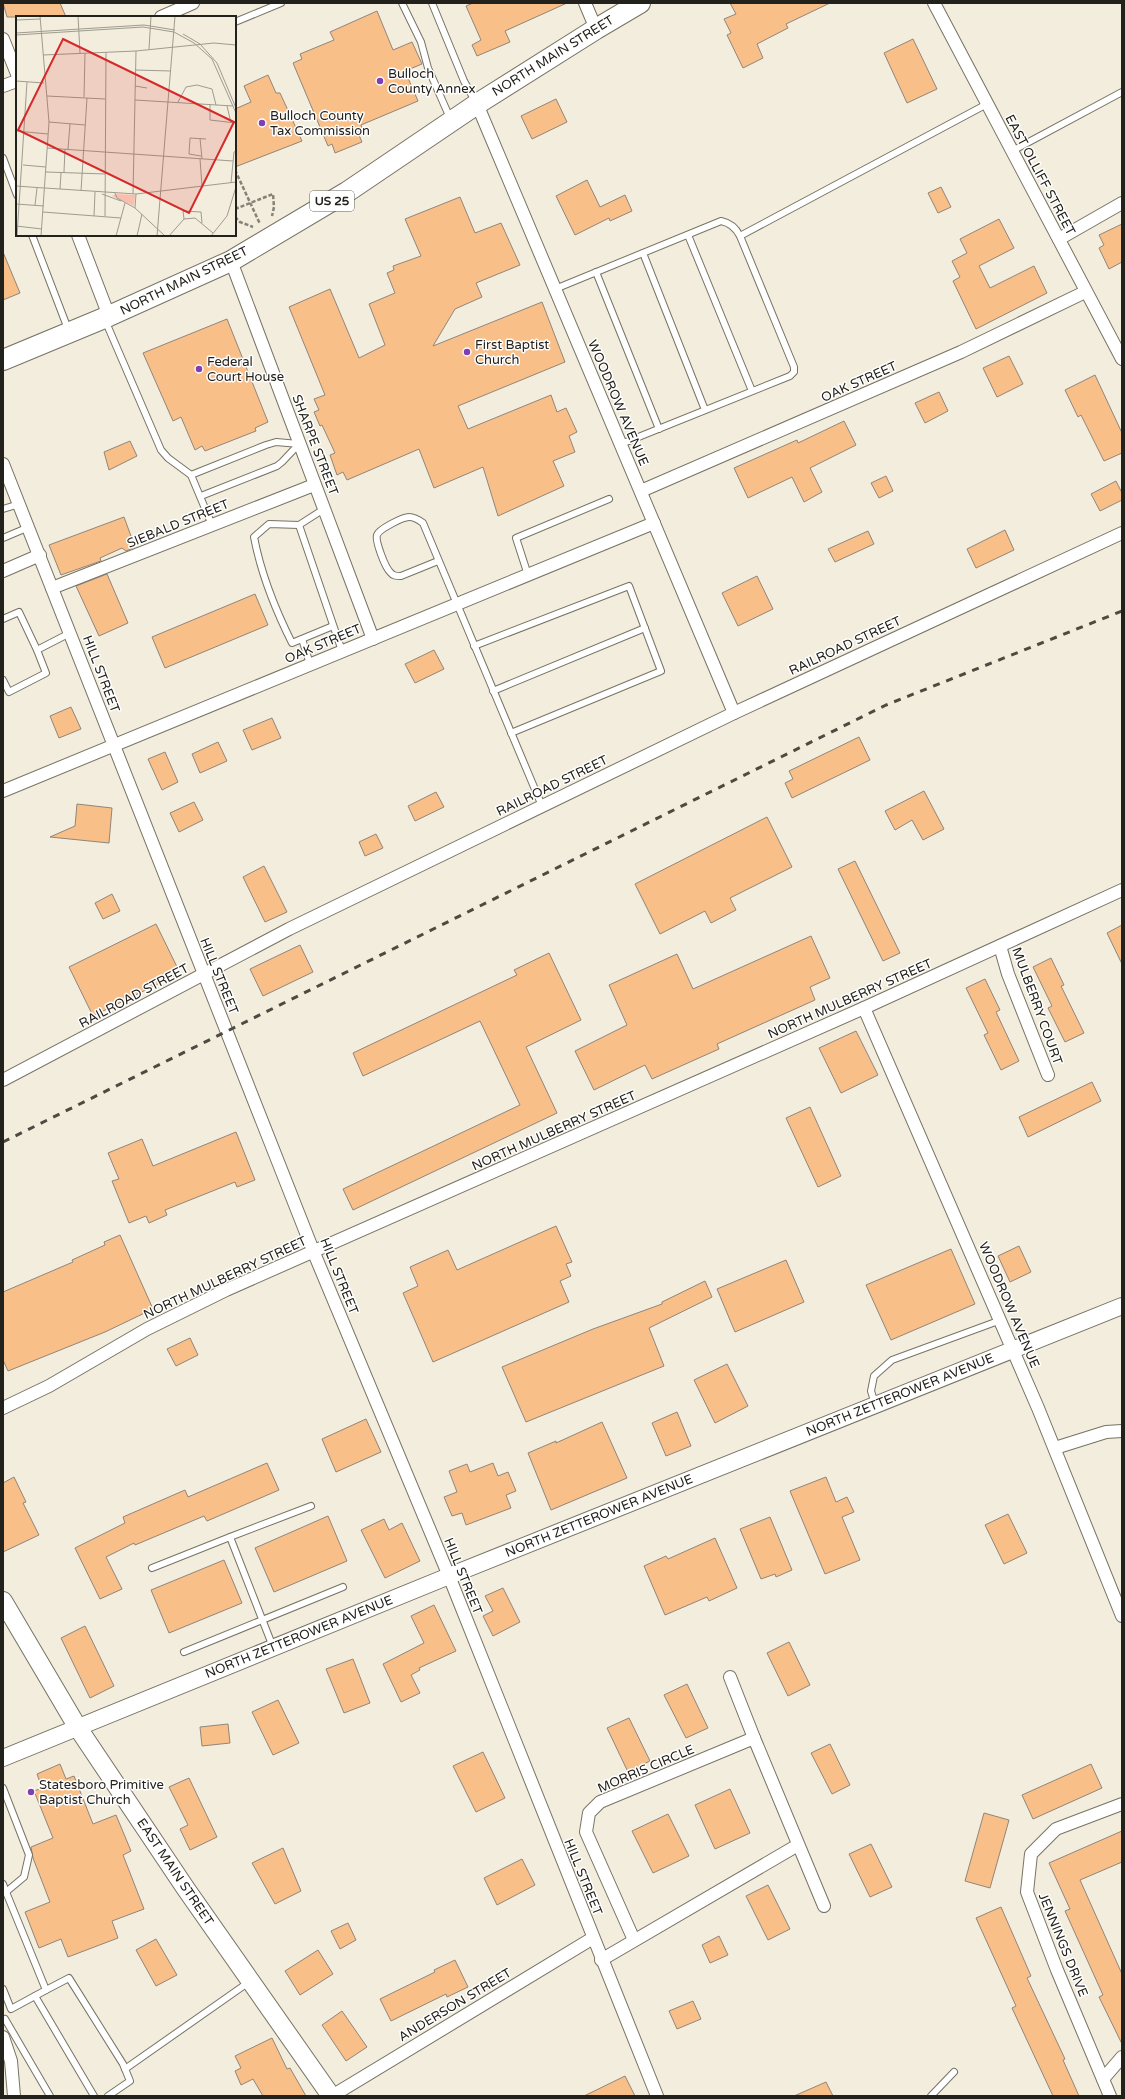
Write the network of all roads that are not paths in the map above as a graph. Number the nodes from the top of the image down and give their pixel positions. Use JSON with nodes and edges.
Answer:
{"nodes":[{"id":1,"x":193,"y":3,"type":"edge"},
{"id":2,"x":281,"y":3,"type":"edge"},
{"id":3,"x":402,"y":3,"type":"edge"},
{"id":4,"x":432,"y":3,"type":"edge"},
{"id":5,"x":585,"y":3,"type":"edge"},
{"id":6,"x":640,"y":3,"type":"edge"},
{"id":7,"x":934,"y":3,"type":"edge"},
{"id":8,"x":268,"y":5,"type":"edge"},
{"id":9,"x":163,"y":16,"type":"edge"},
{"id":10,"x":236,"y":21,"type":"edge"},
{"id":11,"x":596,"y":29,"type":"junction"},
{"id":12,"x":3,"y":39,"type":"edge"},
{"id":13,"x":16,"y":72,"type":"edge"},
{"id":14,"x":16,"y":81,"type":"edge"},
{"id":15,"x":3,"y":86,"type":"edge"},
{"id":16,"x":1122,"y":92,"type":"edge"},
{"id":17,"x":477,"y":104,"type":"junction"},
{"id":18,"x":987,"y":104,"type":"junction"},
{"id":19,"x":452,"y":121,"type":"junction"},
{"id":20,"x":1012,"y":152,"type":"junction"},
{"id":21,"x":3,"y":158,"type":"edge"},
{"id":22,"x":16,"y":192,"type":"edge"},
{"id":23,"x":1122,"y":203,"type":"edge"},
{"id":24,"x":688,"y":235,"type":"junction"},
{"id":25,"x":32,"y":236,"type":"edge"},
{"id":26,"x":78,"y":236,"type":"edge"},
{"id":27,"x":740,"y":236,"type":"junction"},
{"id":28,"x":1059,"y":239,"type":"junction"},
{"id":29,"x":643,"y":253,"type":"junction"},
{"id":30,"x":231,"y":261,"type":"junction"},
{"id":31,"x":596,"y":272,"type":"junction"},
{"id":32,"x":555,"y":289,"type":"junction"},
{"id":33,"x":1085,"y":292,"type":"junction"},
{"id":34,"x":107,"y":317,"type":"junction"},
{"id":35,"x":70,"y":333,"type":"junction"},
{"id":36,"x":1122,"y":359,"type":"edge"},
{"id":37,"x":3,"y":360,"type":"edge"},
{"id":38,"x":752,"y":391,"type":"junction"},
{"id":39,"x":705,"y":410,"type":"junction"},
{"id":40,"x":659,"y":429,"type":"junction"},
{"id":41,"x":299,"y":444,"type":"junction"},
{"id":42,"x":621,"y":444,"type":"junction"},
{"id":43,"x":3,"y":464,"type":"edge"},
{"id":44,"x":191,"y":475,"type":"junction"},
{"id":45,"x":314,"y":485,"type":"junction"},
{"id":46,"x":641,"y":491,"type":"junction"},
{"id":47,"x":201,"y":496,"type":"junction"},
{"id":48,"x":608,"y":499,"type":"dead end"},
{"id":49,"x":19,"y":504,"type":"junction"},
{"id":50,"x":3,"y":509,"type":"edge"},
{"id":51,"x":324,"y":509,"type":"junction"},
{"id":52,"x":654,"y":523,"type":"junction"},
{"id":53,"x":212,"y":525,"type":"junction"},
{"id":54,"x":299,"y":525,"type":"junction"},
{"id":55,"x":29,"y":527,"type":"junction"},
{"id":56,"x":1122,"y":533,"type":"edge"},
{"id":57,"x":3,"y":538,"type":"edge"},
{"id":58,"x":40,"y":555,"type":"junction"},
{"id":59,"x":438,"y":561,"type":"junction"},
{"id":60,"x":3,"y":571,"type":"edge"},
{"id":61,"x":528,"y":575,"type":"junction"},
{"id":62,"x":52,"y":588,"type":"junction"},
{"id":63,"x":456,"y":604,"type":"junction"},
{"id":64,"x":3,"y":619,"type":"edge"},
{"id":65,"x":333,"y":626,"type":"junction"},
{"id":66,"x":645,"y":628,"type":"junction"},
{"id":67,"x":70,"y":633,"type":"junction"},
{"id":68,"x":373,"y":638,"type":"junction"},
{"id":69,"x":302,"y":639,"type":"junction"},
{"id":70,"x":474,"y":646,"type":"junction"},
{"id":71,"x":37,"y":650,"type":"junction"},
{"id":72,"x":342,"y":652,"type":"junction"},
{"id":73,"x":310,"y":664,"type":"junction"},
{"id":74,"x":3,"y":680,"type":"edge"},
{"id":75,"x":493,"y":691,"type":"junction"},
{"id":76,"x":734,"y":713,"type":"junction"},
{"id":77,"x":511,"y":733,"type":"junction"},
{"id":78,"x":114,"y":746,"type":"junction"},
{"id":79,"x":3,"y":791,"type":"edge"},
{"id":80,"x":542,"y":806,"type":"junction"},
{"id":81,"x":1122,"y":890,"type":"edge"},
{"id":82,"x":1000,"y":946,"type":"junction"},
{"id":83,"x":203,"y":975,"type":"junction"},
{"id":84,"x":864,"y":1008,"type":"junction"},
{"id":85,"x":1048,"y":1075,"type":"dead end"},
{"id":86,"x":3,"y":1080,"type":"edge"},
{"id":87,"x":314,"y":1253,"type":"junction"},
{"id":88,"x":1122,"y":1306,"type":"edge"},
{"id":89,"x":1000,"y":1320,"type":"junction"},
{"id":90,"x":1013,"y":1350,"type":"junction"},
{"id":91,"x":875,"y":1405,"type":"junction"},
{"id":92,"x":3,"y":1408,"type":"edge"},
{"id":93,"x":1122,"y":1431,"type":"edge"},
{"id":94,"x":1055,"y":1448,"type":"junction"},
{"id":95,"x":311,"y":1506,"type":"dead end"},
{"id":96,"x":230,"y":1537,"type":"junction"},
{"id":97,"x":152,"y":1568,"type":"dead end"},
{"id":98,"x":448,"y":1576,"type":"junction"},
{"id":99,"x":343,"y":1587,"type":"dead end"},
{"id":100,"x":3,"y":1601,"type":"edge"},
{"id":101,"x":1122,"y":1616,"type":"edge"},
{"id":102,"x":263,"y":1620,"type":"junction"},
{"id":103,"x":274,"y":1648,"type":"junction"},
{"id":104,"x":184,"y":1652,"type":"dead end"},
{"id":105,"x":730,"y":1677,"type":"dead end"},
{"id":106,"x":78,"y":1728,"type":"junction"},
{"id":107,"x":754,"y":1738,"type":"junction"},
{"id":108,"x":3,"y":1758,"type":"edge"},
{"id":109,"x":3,"y":1788,"type":"edge"},
{"id":110,"x":1122,"y":1804,"type":"edge"},
{"id":111,"x":798,"y":1845,"type":"junction"},
{"id":112,"x":3,"y":1884,"type":"edge"},
{"id":113,"x":6,"y":1892,"type":"junction"},
{"id":114,"x":824,"y":1906,"type":"dead end"},
{"id":115,"x":593,"y":1938,"type":"junction"},
{"id":116,"x":634,"y":1940,"type":"junction"},
{"id":117,"x":602,"y":1960,"type":"junction"},
{"id":118,"x":251,"y":1981,"type":"junction"},
{"id":119,"x":3,"y":1989,"type":"edge"},
{"id":120,"x":46,"y":1990,"type":"junction"},
{"id":121,"x":35,"y":1996,"type":"junction"},
{"id":122,"x":11,"y":2009,"type":"junction"},
{"id":123,"x":4,"y":2021,"type":"edge"},
{"id":124,"x":3,"y":2037,"type":"edge"},
{"id":125,"x":1122,"y":2057,"type":"edge"},
{"id":126,"x":125,"y":2069,"type":"junction"},
{"id":127,"x":954,"y":2072,"type":"dead end"},
{"id":128,"x":1103,"y":2079,"type":"junction"},
{"id":129,"x":14,"y":2096,"type":"edge"},
{"id":130,"x":50,"y":2096,"type":"edge"},
{"id":131,"x":94,"y":2096,"type":"edge"},
{"id":132,"x":108,"y":2096,"type":"edge"},
{"id":133,"x":332,"y":2096,"type":"edge"},
{"id":134,"x":657,"y":2096,"type":"edge"},
{"id":135,"x":931,"y":2096,"type":"edge"},
{"id":136,"x":1110,"y":2096,"type":"edge"}],
"edges":[{"from":1,"to":9,"type":"street"},
{"from":2,"to":8,"type":"lane"},
{"from":3,"to":19,"type":"lane"},
{"from":4,"to":17,"type":"lane"},
{"from":5,"to":11,"type":"street"},
{"from":6,"to":11,"type":"main road","name":"NORTH MAIN STREET","number":"US 25"},
{"from":7,"to":18,"type":"street","name":"EAST OLLIFF STREET"},
{"from":8,"to":10,"type":"lane"},
{"from":11,"to":17,"type":"main road","name":"NORTH MAIN STREET","number":"US 25"},
{"from":12,"to":13,"type":"street"},
{"from":14,"to":15,"type":"street"},
{"from":16,"to":20,"type":"lane"},
{"from":17,"to":19,"type":"main road","name":"NORTH MAIN STREET","number":"US 25"},
{"from":17,"to":32,"type":"street","name":"WOODROW AVENUE"},
{"from":18,"to":20,"type":"street","name":"EAST OLLIFF STREET"},
{"from":18,"to":27,"type":"lane"},
{"from":19,"to":30,"type":"main road","name":"NORTH MAIN STREET","number":"US 25"},
{"from":20,"to":28,"type":"street","name":"EAST OLLIFF STREET"},
{"from":21,"to":22,"type":"lane"},
{"from":23,"to":28,"type":"street"},
{"from":24,"to":27,"type":"lane"},
{"from":24,"to":29,"type":"lane"},
{"from":24,"to":38,"type":"lane"},
{"from":25,"to":35,"type":"lane"},
{"from":26,"to":34,"type":"street"},
{"from":27,"to":38,"type":"lane"},
{"from":28,"to":33,"type":"street","name":"EAST OLLIFF STREET"},
{"from":29,"to":31,"type":"lane"},
{"from":29,"to":39,"type":"lane"},
{"from":30,"to":34,"type":"main road","name":"NORTH MAIN STREET","number":"US 25"},
{"from":30,"to":41,"type":"street","name":"SHARPE STREET"},
{"from":31,"to":32,"type":"lane"},
{"from":31,"to":40,"type":"lane"},
{"from":32,"to":42,"type":"street","name":"WOODROW AVENUE"},
{"from":33,"to":36,"type":"street","name":"EAST OLLIFF STREET"},
{"from":33,"to":46,"type":"street","name":"OAK STREET"},
{"from":34,"to":35,"type":"main road","name":"NORTH MAIN STREET","number":"US 25"},
{"from":34,"to":44,"type":"lane"},
{"from":35,"to":37,"type":"main road","name":"NORTH MAIN STREET","number":"US 25"},
{"from":38,"to":39,"type":"lane"},
{"from":39,"to":40,"type":"lane"},
{"from":40,"to":42,"type":"lane"},
{"from":41,"to":44,"type":"lane"},
{"from":41,"to":45,"type":"street","name":"SHARPE STREET"},
{"from":41,"to":47,"type":"lane"},
{"from":42,"to":46,"type":"street","name":"WOODROW AVENUE"},
{"from":43,"to":49,"type":"street","name":"HILL STREET"},
{"from":44,"to":47,"type":"lane"},
{"from":45,"to":51,"type":"street","name":"SHARPE STREET"},
{"from":45,"to":53,"type":"street","name":"SIEBALD STREET"},
{"from":46,"to":52,"type":"street","name":"WOODROW AVENUE"},
{"from":47,"to":53,"type":"lane"},
{"from":48,"to":61,"type":"lane"},
{"from":49,"to":50,"type":"lane"},
{"from":49,"to":55,"type":"street","name":"HILL STREET"},
{"from":51,"to":54,"type":"lane"},
{"from":51,"to":68,"type":"street","name":"SHARPE STREET"},
{"from":52,"to":61,"type":"street","name":"OAK STREET"},
{"from":52,"to":76,"type":"street","name":"WOODROW AVENUE"},
{"from":53,"to":62,"type":"street","name":"SIEBALD STREET"},
{"from":54,"to":65,"type":"lane"},
{"from":54,"to":69,"type":"lane"},
{"from":55,"to":57,"type":"lane"},
{"from":55,"to":58,"type":"street","name":"HILL STREET"},
{"from":56,"to":76,"type":"street","name":"RAILROAD STREET"},
{"from":58,"to":60,"type":"street"},
{"from":58,"to":62,"type":"street","name":"HILL STREET"},
{"from":59,"to":59,"type":"lane"},
{"from":59,"to":63,"type":"lane"},
{"from":61,"to":63,"type":"street","name":"OAK STREET"},
{"from":62,"to":67,"type":"street","name":"HILL STREET"},
{"from":63,"to":68,"type":"street","name":"OAK STREET"},
{"from":63,"to":70,"type":"lane"},
{"from":64,"to":71,"type":"lane"},
{"from":65,"to":69,"type":"lane"},
{"from":65,"to":72,"type":"lane"},
{"from":66,"to":70,"type":"lane"},
{"from":66,"to":75,"type":"lane"},
{"from":66,"to":77,"type":"lane"},
{"from":67,"to":71,"type":"lane"},
{"from":67,"to":78,"type":"street","name":"HILL STREET"},
{"from":68,"to":72,"type":"street","name":"OAK STREET"},
{"from":69,"to":73,"type":"lane"},
{"from":70,"to":75,"type":"lane"},
{"from":71,"to":74,"type":"lane"},
{"from":72,"to":73,"type":"street","name":"OAK STREET"},
{"from":73,"to":78,"type":"street","name":"OAK STREET"},
{"from":75,"to":77,"type":"lane"},
{"from":76,"to":80,"type":"street","name":"RAILROAD STREET"},
{"from":77,"to":80,"type":"lane"},
{"from":78,"to":79,"type":"street","name":"OAK STREET"},
{"from":78,"to":83,"type":"street","name":"HILL STREET"},
{"from":80,"to":83,"type":"street","name":"RAILROAD STREET"},
{"from":81,"to":82,"type":"street","name":"NORTH MULBERRY STREET"},
{"from":82,"to":84,"type":"street","name":"NORTH MULBERRY STREET"},
{"from":82,"to":85,"type":"street","name":"MULBERRY COURT"},
{"from":83,"to":86,"type":"street","name":"RAILROAD STREET"},
{"from":83,"to":87,"type":"street","name":"HILL STREET"},
{"from":84,"to":87,"type":"street","name":"NORTH MULBERRY STREET"},
{"from":84,"to":89,"type":"street","name":"WOODROW AVENUE"},
{"from":87,"to":92,"type":"street","name":"NORTH MULBERRY STREET"},
{"from":87,"to":98,"type":"street","name":"HILL STREET"},
{"from":88,"to":90,"type":"street","name":"NORTH ZETTEROWER AVENUE"},
{"from":89,"to":90,"type":"street","name":"WOODROW AVENUE"},
{"from":89,"to":91,"type":"lane"},
{"from":90,"to":91,"type":"street","name":"NORTH ZETTEROWER AVENUE"},
{"from":90,"to":94,"type":"street","name":"WOODROW AVENUE"},
{"from":91,"to":98,"type":"street","name":"NORTH ZETTEROWER AVENUE"},
{"from":93,"to":94,"type":"street"},
{"from":94,"to":101,"type":"street","name":"WOODROW AVENUE"},
{"from":95,"to":96,"type":"lane"},
{"from":96,"to":97,"type":"lane"},
{"from":96,"to":102,"type":"lane"},
{"from":98,"to":103,"type":"street","name":"NORTH ZETTEROWER AVENUE"},
{"from":98,"to":115,"type":"street","name":"HILL STREET"},
{"from":99,"to":102,"type":"lane"},
{"from":100,"to":106,"type":"main road","name":"EAST MAIN STREET"},
{"from":102,"to":103,"type":"lane"},
{"from":102,"to":104,"type":"lane"},
{"from":103,"to":106,"type":"street","name":"NORTH ZETTEROWER AVENUE"},
{"from":105,"to":107,"type":"street"},
{"from":106,"to":108,"type":"street","name":"NORTH ZETTEROWER AVENUE"},
{"from":106,"to":118,"type":"main road","name":"EAST MAIN STREET"},
{"from":107,"to":111,"type":"street"},
{"from":107,"to":116,"type":"street","name":"MORRIS CIRCLE"},
{"from":109,"to":113,"type":"lane"},
{"from":110,"to":128,"type":"street","name":"JENNINGS DRIVE"},
{"from":111,"to":114,"type":"street"},
{"from":111,"to":116,"type":"street"},
{"from":112,"to":113,"type":"lane"},
{"from":113,"to":120,"type":"lane"},
{"from":115,"to":117,"type":"street","name":"HILL STREET"},
{"from":115,"to":133,"type":"street","name":"ANDERSON STREET"},
{"from":116,"to":117,"type":"street"},
{"from":117,"to":134,"type":"street","name":"HILL STREET"},
{"from":118,"to":126,"type":"lane"},
{"from":118,"to":133,"type":"main road","name":"EAST MAIN STREET"},
{"from":119,"to":122,"type":"lane"},
{"from":120,"to":121,"type":"lane"},
{"from":120,"to":126,"type":"lane"},
{"from":121,"to":122,"type":"lane"},
{"from":121,"to":131,"type":"lane"},
{"from":122,"to":123,"type":"lane"},
{"from":123,"to":130,"type":"lane"},
{"from":124,"to":129,"type":"street"},
{"from":125,"to":128,"type":"street"},
{"from":126,"to":132,"type":"lane"},
{"from":127,"to":135,"type":"lane"},
{"from":128,"to":136,"type":"street","name":"JENNINGS DRIVE"}]}
